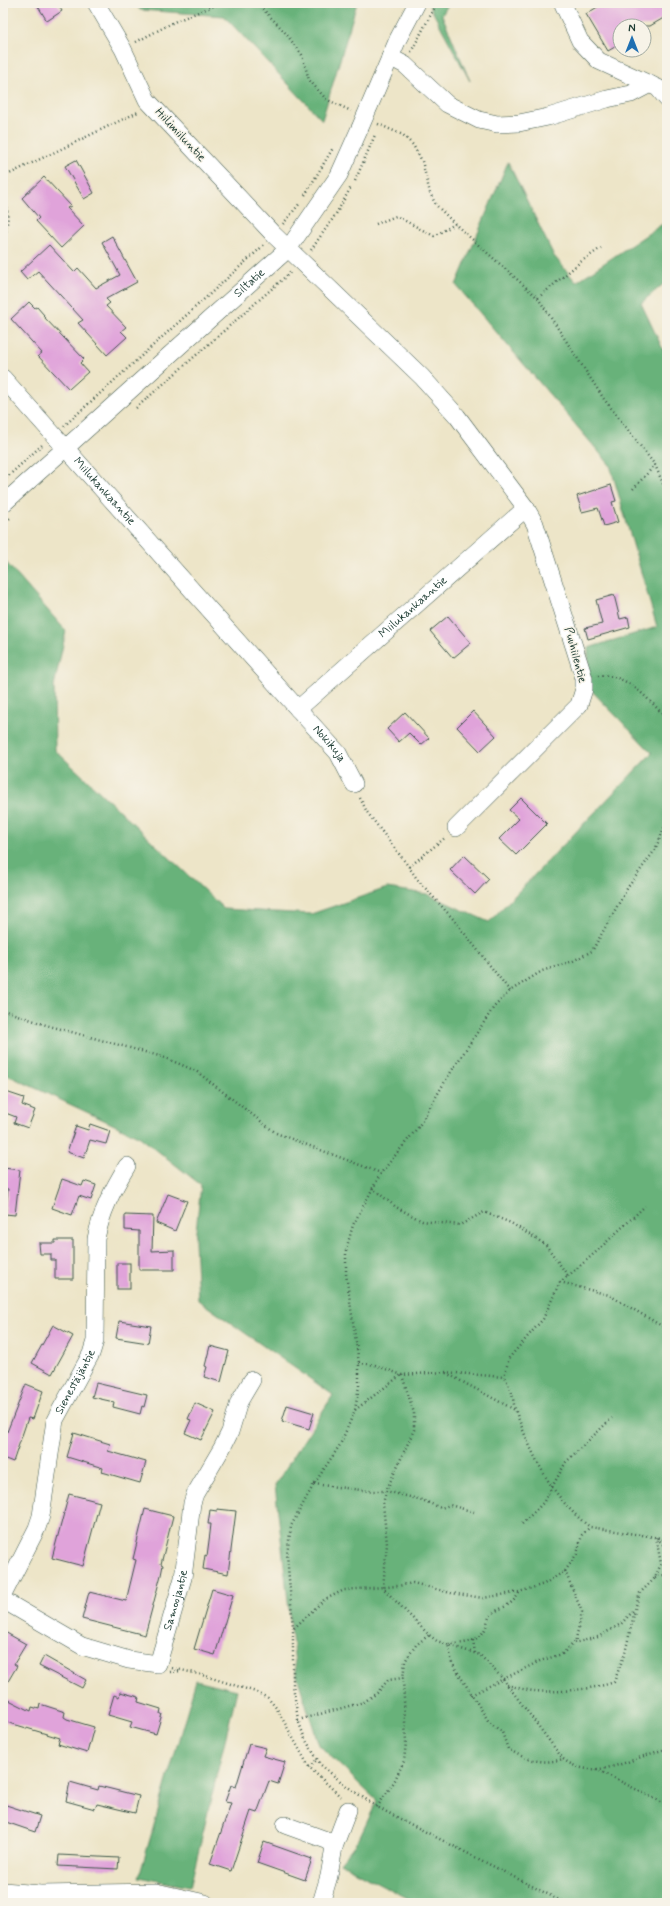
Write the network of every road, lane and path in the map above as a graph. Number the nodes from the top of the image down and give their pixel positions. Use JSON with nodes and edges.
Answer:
{"nodes":[{"id":1,"x":96,"y":3,"type":"edge"},
{"id":2,"x":221,"y":3,"type":"edge"},
{"id":3,"x":257,"y":3,"type":"edge"},
{"id":4,"x":417,"y":3,"type":"edge"},
{"id":5,"x":563,"y":4,"type":"edge"},
{"id":6,"x":123,"y":49,"type":"junction"},
{"id":7,"x":390,"y":57,"type":"junction"},
{"id":8,"x":650,"y":84,"type":"junction"},
{"id":9,"x":667,"y":99,"type":"edge"},
{"id":10,"x":141,"y":110,"type":"dead end"},
{"id":11,"x":364,"y":117,"type":"junction"},
{"id":12,"x":334,"y":145,"type":"dead end"},
{"id":13,"x":3,"y":177,"type":"edge"},
{"id":14,"x":3,"y":187,"type":"edge"},
{"id":15,"x":376,"y":224,"type":"dead end"},
{"id":16,"x":455,"y":224,"type":"junction"},
{"id":17,"x":274,"y":235,"type":"junction"},
{"id":18,"x":601,"y":248,"type":"dead end"},
{"id":19,"x":288,"y":249,"type":"junction"},
{"id":20,"x":3,"y":256,"type":"edge"},
{"id":21,"x":538,"y":298,"type":"junction"},
{"id":22,"x":3,"y":378,"type":"edge"},
{"id":23,"x":53,"y":434,"type":"junction"},
{"id":24,"x":65,"y":448,"type":"junction"},
{"id":25,"x":655,"y":465,"type":"junction"},
{"id":26,"x":3,"y":481,"type":"edge"},
{"id":27,"x":633,"y":489,"type":"dead end"},
{"id":28,"x":667,"y":493,"type":"edge"},
{"id":29,"x":3,"y":504,"type":"edge"},
{"id":30,"x":526,"y":508,"type":"junction"},
{"id":31,"x":584,"y":678,"type":"junction"},
{"id":32,"x":298,"y":709,"type":"junction"},
{"id":33,"x":667,"y":718,"type":"edge"},
{"id":34,"x":354,"y":784,"type":"joint"},
{"id":35,"x":667,"y":821,"type":"edge"},
{"id":36,"x":456,"y":828,"type":"joint"},
{"id":37,"x":409,"y":867,"type":"junction"},
{"id":38,"x":510,"y":992,"type":"junction"},
{"id":39,"x":3,"y":1010,"type":"edge"},
{"id":40,"x":127,"y":1166,"type":"dead end"},
{"id":41,"x":381,"y":1173,"type":"junction"},
{"id":42,"x":372,"y":1188,"type":"junction"},
{"id":43,"x":645,"y":1206,"type":"dead end"},
{"id":44,"x":568,"y":1276,"type":"junction"},
{"id":45,"x":560,"y":1282,"type":"junction"},
{"id":46,"x":667,"y":1329,"type":"edge"},
{"id":47,"x":359,"y":1363,"type":"junction"},
{"id":48,"x":444,"y":1372,"type":"junction"},
{"id":49,"x":402,"y":1375,"type":"junction"},
{"id":50,"x":504,"y":1377,"type":"junction"},
{"id":51,"x":252,"y":1380,"type":"dead end"},
{"id":52,"x":355,"y":1410,"type":"junction"},
{"id":53,"x":516,"y":1410,"type":"junction"},
{"id":54,"x":612,"y":1418,"type":"dead end"},
{"id":55,"x":314,"y":1484,"type":"junction"},
{"id":56,"x":551,"y":1486,"type":"junction"},
{"id":57,"x":386,"y":1491,"type":"junction"},
{"id":58,"x":474,"y":1512,"type":"dead end"},
{"id":59,"x":522,"y":1524,"type":"dead end"},
{"id":60,"x":590,"y":1527,"type":"junction"},
{"id":61,"x":656,"y":1537,"type":"junction"},
{"id":62,"x":667,"y":1539,"type":"edge"},
{"id":63,"x":667,"y":1550,"type":"edge"},
{"id":64,"x":565,"y":1571,"type":"junction"},
{"id":65,"x":667,"y":1574,"type":"edge"},
{"id":66,"x":655,"y":1578,"type":"junction"},
{"id":67,"x":382,"y":1588,"type":"junction"},
{"id":68,"x":519,"y":1592,"type":"junction"},
{"id":69,"x":3,"y":1595,"type":"edge"},
{"id":70,"x":3,"y":1600,"type":"edge"},
{"id":71,"x":635,"y":1609,"type":"junction"},
{"id":72,"x":293,"y":1628,"type":"junction"},
{"id":73,"x":429,"y":1635,"type":"junction"},
{"id":74,"x":473,"y":1640,"type":"junction"},
{"id":75,"x":574,"y":1643,"type":"junction"},
{"id":76,"x":448,"y":1644,"type":"junction"},
{"id":77,"x":475,"y":1653,"type":"junction"},
{"id":78,"x":158,"y":1664,"type":"junction"},
{"id":79,"x":403,"y":1678,"type":"junction"},
{"id":80,"x":502,"y":1679,"type":"junction"},
{"id":81,"x":507,"y":1685,"type":"junction"},
{"id":82,"x":471,"y":1695,"type":"junction"},
{"id":83,"x":298,"y":1720,"type":"junction"},
{"id":84,"x":667,"y":1748,"type":"edge"},
{"id":85,"x":318,"y":1759,"type":"junction"},
{"id":86,"x":563,"y":1759,"type":"junction"},
{"id":87,"x":309,"y":1767,"type":"junction"},
{"id":88,"x":596,"y":1769,"type":"junction"},
{"id":89,"x":667,"y":1805,"type":"edge"},
{"id":90,"x":377,"y":1807,"type":"junction"},
{"id":91,"x":348,"y":1810,"type":"joint"},
{"id":92,"x":285,"y":1825,"type":"dead end"},
{"id":93,"x":334,"y":1847,"type":"junction"},
{"id":94,"x":3,"y":1891,"type":"edge"},
{"id":95,"x":205,"y":1903,"type":"edge"},
{"id":96,"x":321,"y":1903,"type":"edge"},
{"id":97,"x":565,"y":1903,"type":"edge"}],
"edges":[{"from":1,"to":6,"type":"street","name":"Hiilimiiluntie"},
{"from":2,"to":6,"type":"path"},
{"from":3,"to":11,"type":"path"},
{"from":4,"to":7,"type":"street","name":"Siltatie"},
{"from":5,"to":8,"type":"street"},
{"from":6,"to":17,"type":"street","name":"Hiilimiiluntie"},
{"from":7,"to":8,"type":"street"},
{"from":7,"to":11,"type":"street","name":"Siltatie"},
{"from":8,"to":9,"type":"street"},
{"from":10,"to":13,"type":"path"},
{"from":11,"to":16,"type":"path"},
{"from":11,"to":19,"type":"street","name":"Siltatie"},
{"from":12,"to":17,"type":"path"},
{"from":14,"to":20,"type":"path"},
{"from":15,"to":16,"type":"path"},
{"from":16,"to":21,"type":"path"},
{"from":17,"to":19,"type":"street","name":"Hiilimiiluntie"},
{"from":17,"to":23,"type":"path"},
{"from":18,"to":21,"type":"path"},
{"from":19,"to":24,"type":"street","name":"Siltatie"},
{"from":19,"to":30,"type":"street"},
{"from":21,"to":25,"type":"path"},
{"from":22,"to":23,"type":"street"},
{"from":23,"to":24,"type":"street"},
{"from":23,"to":26,"type":"path"},
{"from":24,"to":29,"type":"street","name":"Siltatie"},
{"from":24,"to":32,"type":"street","name":"Miilukankaantie"},
{"from":25,"to":27,"type":"path"},
{"from":25,"to":28,"type":"path"},
{"from":30,"to":31,"type":"street","name":"Puuhiilentie"},
{"from":30,"to":32,"type":"street","name":"Miilukankaantie"},
{"from":31,"to":33,"type":"path"},
{"from":31,"to":36,"type":"street","name":"Puuhiilentie"},
{"from":32,"to":34,"type":"street","name":"Nokikuja"},
{"from":34,"to":37,"type":"path"},
{"from":35,"to":38,"type":"path"},
{"from":36,"to":37,"type":"path"},
{"from":37,"to":38,"type":"path"},
{"from":38,"to":41,"type":"path"},
{"from":39,"to":41,"type":"path"},
{"from":40,"to":69,"type":"street","name":"Sienestäjäntie"},
{"from":41,"to":42,"type":"path"},
{"from":42,"to":44,"type":"path"},
{"from":42,"to":47,"type":"path"},
{"from":43,"to":44,"type":"path"},
{"from":44,"to":45,"type":"path"},
{"from":45,"to":46,"type":"path"},
{"from":45,"to":50,"type":"path"},
{"from":47,"to":49,"type":"path"},
{"from":47,"to":52,"type":"path"},
{"from":48,"to":49,"type":"path"},
{"from":48,"to":50,"type":"path"},
{"from":48,"to":53,"type":"path"},
{"from":49,"to":52,"type":"path"},
{"from":49,"to":57,"type":"path"},
{"from":50,"to":53,"type":"path"},
{"from":51,"to":78,"type":"street","name":"Samoojantie"},
{"from":52,"to":55,"type":"path"},
{"from":53,"to":56,"type":"path"},
{"from":54,"to":56,"type":"path"},
{"from":55,"to":57,"type":"path"},
{"from":55,"to":72,"type":"path"},
{"from":56,"to":59,"type":"path"},
{"from":56,"to":60,"type":"path"},
{"from":57,"to":58,"type":"path"},
{"from":57,"to":67,"type":"path"},
{"from":60,"to":61,"type":"path"},
{"from":60,"to":64,"type":"path"},
{"from":61,"to":62,"type":"path"},
{"from":61,"to":63,"type":"path"},
{"from":61,"to":66,"type":"path"},
{"from":64,"to":68,"type":"path"},
{"from":64,"to":75,"type":"path"},
{"from":65,"to":66,"type":"path"},
{"from":66,"to":71,"type":"path"},
{"from":67,"to":68,"type":"path"},
{"from":67,"to":72,"type":"path"},
{"from":67,"to":73,"type":"path"},
{"from":68,"to":74,"type":"path"},
{"from":70,"to":78,"type":"street"},
{"from":71,"to":75,"type":"path"},
{"from":71,"to":81,"type":"path"},
{"from":72,"to":83,"type":"path"},
{"from":73,"to":76,"type":"path"},
{"from":73,"to":79,"type":"path"},
{"from":74,"to":76,"type":"path"},
{"from":74,"to":77,"type":"path"},
{"from":75,"to":80,"type":"path"},
{"from":76,"to":77,"type":"path"},
{"from":76,"to":82,"type":"path"},
{"from":77,"to":80,"type":"path"},
{"from":78,"to":87,"type":"path"},
{"from":79,"to":83,"type":"path"},
{"from":79,"to":90,"type":"path"},
{"from":80,"to":81,"type":"path"},
{"from":80,"to":82,"type":"path"},
{"from":81,"to":86,"type":"path"},
{"from":82,"to":86,"type":"path"},
{"from":83,"to":85,"type":"path"},
{"from":84,"to":88,"type":"path"},
{"from":85,"to":87,"type":"path"},
{"from":85,"to":90,"type":"path"},
{"from":86,"to":88,"type":"path"},
{"from":87,"to":91,"type":"path"},
{"from":88,"to":89,"type":"path"},
{"from":90,"to":97,"type":"path"},
{"from":91,"to":93,"type":"street"},
{"from":92,"to":93,"type":"street"},
{"from":93,"to":96,"type":"street"},
{"from":94,"to":95,"type":"street"}]}
